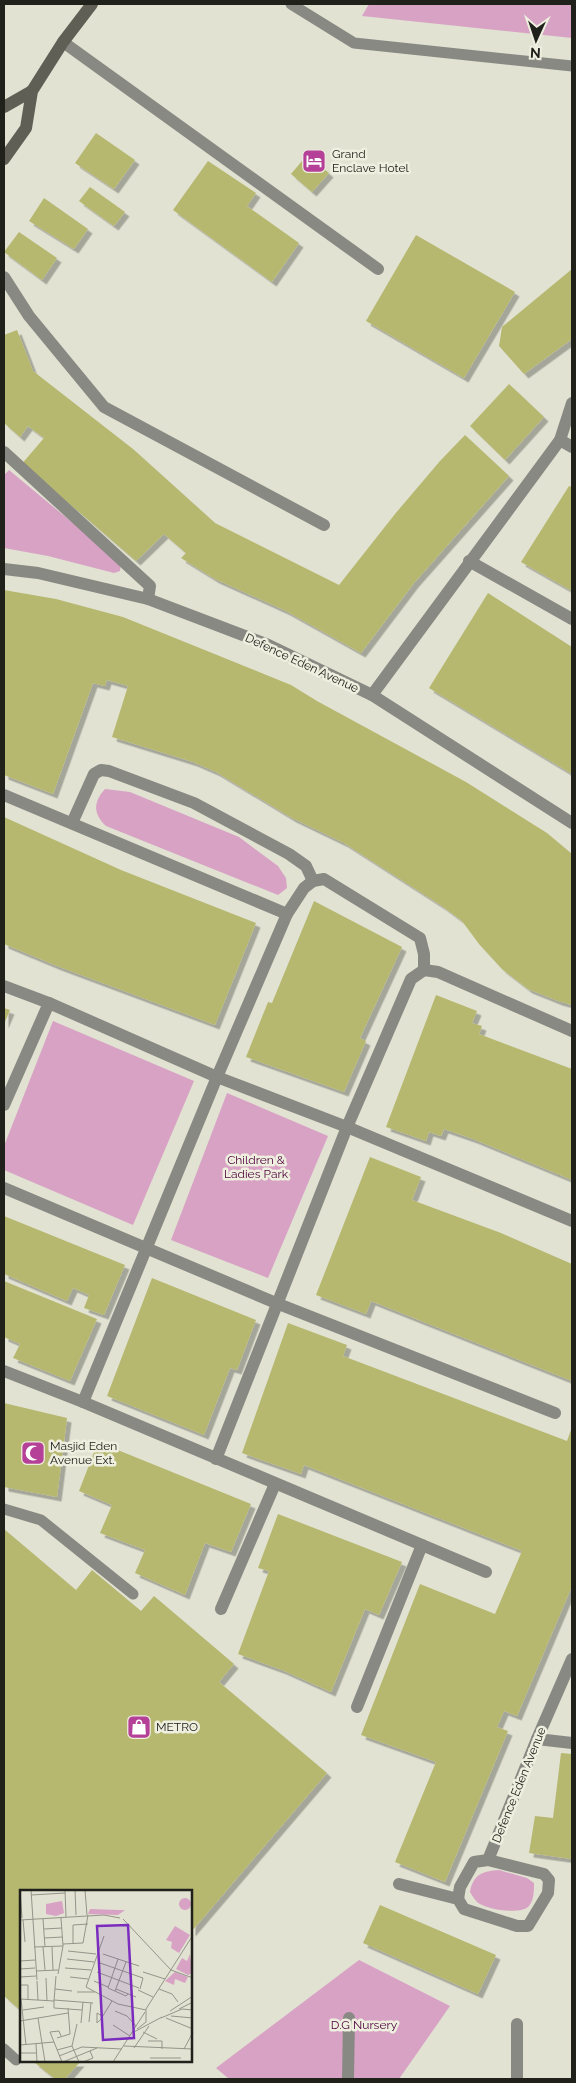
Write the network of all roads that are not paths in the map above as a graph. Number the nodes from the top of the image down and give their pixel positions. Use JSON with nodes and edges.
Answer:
{"nodes":[{"id":1,"x":92,"y":4,"type":"edge"},
{"id":2,"x":291,"y":4,"type":"edge"},
{"id":3,"x":63,"y":42,"type":"junction"},
{"id":4,"x":572,"y":66,"type":"edge"},
{"id":5,"x":32,"y":91,"type":"junction"},
{"id":6,"x":4,"y":107,"type":"edge"},
{"id":7,"x":4,"y":159,"type":"edge"},
{"id":8,"x":378,"y":269,"type":"dead end"},
{"id":9,"x":4,"y":276,"type":"edge"},
{"id":10,"x":572,"y":403,"type":"edge"},
{"id":11,"x":560,"y":440,"type":"junction"},
{"id":12,"x":572,"y":447,"type":"edge"},
{"id":13,"x":6,"y":458,"type":"edge"},
{"id":14,"x":324,"y":525,"type":"dead end"},
{"id":15,"x":469,"y":561,"type":"junction"},
{"id":16,"x":4,"y":569,"type":"edge"},
{"id":17,"x":148,"y":599,"type":"junction"},
{"id":18,"x":572,"y":619,"type":"edge"},
{"id":19,"x":372,"y":695,"type":"junction"},
{"id":20,"x":4,"y":795,"type":"edge"},
{"id":21,"x":72,"y":823,"type":"junction"},
{"id":22,"x":572,"y":823,"type":"edge"},
{"id":23,"x":313,"y":881,"type":"junction"},
{"id":24,"x":287,"y":914,"type":"junction"},
{"id":25,"x":424,"y":970,"type":"junction"},
{"id":26,"x":4,"y":986,"type":"edge"},
{"id":27,"x":49,"y":1003,"type":"junction"},
{"id":28,"x":572,"y":1032,"type":"edge"},
{"id":29,"x":217,"y":1077,"type":"junction"},
{"id":30,"x":4,"y":1105,"type":"edge"},
{"id":31,"x":347,"y":1127,"type":"junction"},
{"id":32,"x":4,"y":1188,"type":"edge"},
{"id":33,"x":572,"y":1221,"type":"edge"},
{"id":34,"x":147,"y":1249,"type":"junction"},
{"id":35,"x":276,"y":1303,"type":"junction"},
{"id":36,"x":4,"y":1371,"type":"edge"},
{"id":37,"x":83,"y":1402,"type":"junction"},
{"id":38,"x":555,"y":1413,"type":"dead end"},
{"id":39,"x":216,"y":1459,"type":"junction"},
{"id":40,"x":275,"y":1484,"type":"junction"},
{"id":41,"x":4,"y":1509,"type":"edge"},
{"id":42,"x":422,"y":1545,"type":"junction"},
{"id":43,"x":486,"y":1572,"type":"dead end"},
{"id":44,"x":134,"y":1594,"type":"dead end"},
{"id":45,"x":221,"y":1609,"type":"dead end"},
{"id":46,"x":572,"y":1659,"type":"edge"},
{"id":47,"x":357,"y":1707,"type":"dead end"},
{"id":48,"x":537,"y":1739,"type":"junction"},
{"id":49,"x":572,"y":1743,"type":"edge"},
{"id":50,"x":488,"y":1860,"type":"junction"},
{"id":51,"x":399,"y":1884,"type":"dead end"},
{"id":52,"x":458,"y":1900,"type":"junction"},
{"id":53,"x":349,"y":2018,"type":"dead end"},
{"id":54,"x":516,"y":2024,"type":"dead end"},
{"id":55,"x":4,"y":2049,"type":"edge"},
{"id":56,"x":16,"y":2060,"type":"dead end"},
{"id":57,"x":348,"y":2079,"type":"edge"},
{"id":58,"x":517,"y":2079,"type":"edge"}],
"edges":[{"from":1,"to":3,"type":"main road"},
{"from":2,"to":4,"type":"lane"},
{"from":3,"to":5,"type":"main road"},
{"from":3,"to":8,"type":"street"},
{"from":5,"to":6,"type":"main road"},
{"from":5,"to":7,"type":"main road"},
{"from":9,"to":14,"type":"street"},
{"from":10,"to":11,"type":"street"},
{"from":11,"to":12,"type":"street"},
{"from":11,"to":15,"type":"street"},
{"from":13,"to":17,"type":"street"},
{"from":15,"to":18,"type":"street"},
{"from":15,"to":19,"type":"street"},
{"from":16,"to":17,"type":"street","name":"Defence Eden Avenue"},
{"from":17,"to":19,"type":"street","name":"Defence Eden Avenue"},
{"from":19,"to":22,"type":"street","name":"Defence Eden Avenue"},
{"from":20,"to":21,"type":"street"},
{"from":21,"to":23,"type":"street"},
{"from":21,"to":24,"type":"street"},
{"from":23,"to":24,"type":"street"},
{"from":23,"to":25,"type":"street"},
{"from":24,"to":29,"type":"street"},
{"from":25,"to":28,"type":"street"},
{"from":25,"to":31,"type":"street"},
{"from":26,"to":27,"type":"street"},
{"from":27,"to":29,"type":"street"},
{"from":27,"to":30,"type":"street"},
{"from":29,"to":31,"type":"street"},
{"from":29,"to":34,"type":"street"},
{"from":31,"to":33,"type":"street"},
{"from":31,"to":35,"type":"street"},
{"from":32,"to":34,"type":"street"},
{"from":34,"to":35,"type":"street"},
{"from":34,"to":37,"type":"street"},
{"from":35,"to":38,"type":"street"},
{"from":35,"to":39,"type":"street"},
{"from":36,"to":37,"type":"street"},
{"from":37,"to":39,"type":"street"},
{"from":39,"to":40,"type":"street"},
{"from":40,"to":42,"type":"street"},
{"from":40,"to":45,"type":"street"},
{"from":41,"to":44,"type":"lane"},
{"from":42,"to":43,"type":"street"},
{"from":42,"to":47,"type":"street"},
{"from":46,"to":48,"type":"street","name":"Defence Eden Avenue"},
{"from":48,"to":49,"type":"street"},
{"from":48,"to":50,"type":"street","name":"Defence Eden Avenue"},
{"from":50,"to":52,"type":"street"},
{"from":50,"to":52,"type":"street"},
{"from":51,"to":52,"type":"street"},
{"from":53,"to":57,"type":"street"},
{"from":54,"to":58,"type":"street"},
{"from":55,"to":56,"type":"lane"}]}
